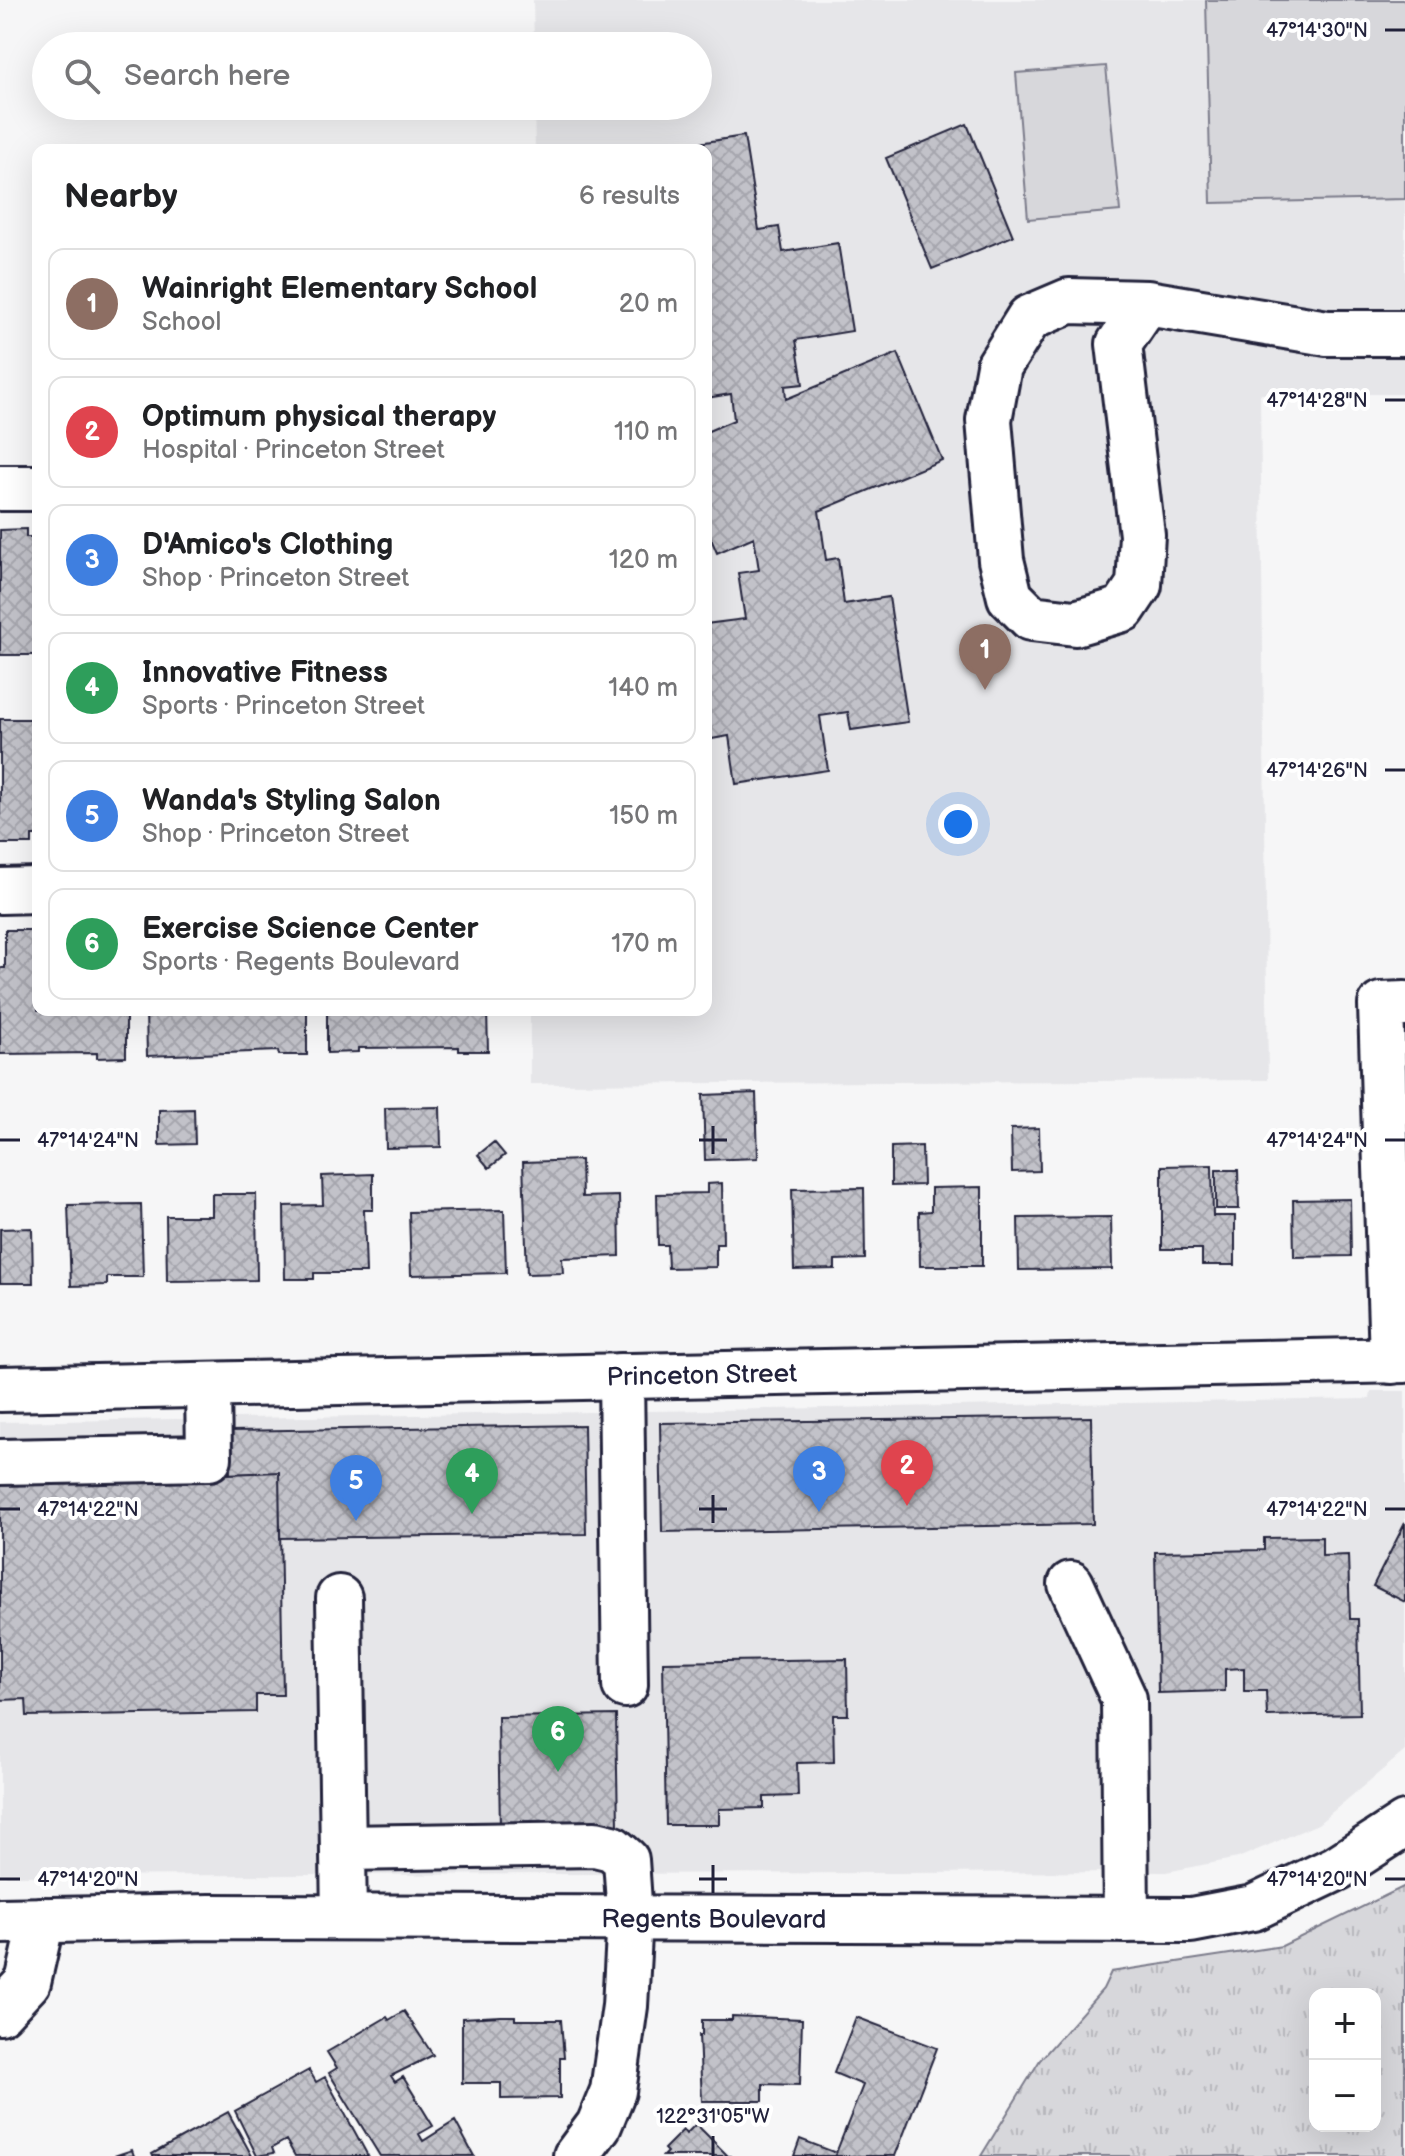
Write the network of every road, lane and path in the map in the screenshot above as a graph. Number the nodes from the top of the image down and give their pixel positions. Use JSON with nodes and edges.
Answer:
{"nodes":[{"id":1,"x":1147,"y":303,"type":"junction"},
{"id":2,"x":1405,"y":333,"type":"edge"},
{"id":3,"x":0,"y":488,"type":"edge"},
{"id":4,"x":32,"y":488,"type":"edge"},
{"id":5,"x":32,"y":890,"type":"edge"},
{"id":6,"x":0,"y":891,"type":"edge"},
{"id":7,"x":1405,"y":1004,"type":"edge"},
{"id":8,"x":1398,"y":1360,"type":"edge"},
{"id":9,"x":621,"y":1376,"type":"junction"},
{"id":10,"x":208,"y":1385,"type":"junction"},
{"id":11,"x":0,"y":1389,"type":"edge"},
{"id":12,"x":0,"y":1462,"type":"edge"},
{"id":13,"x":1071,"y":1584,"type":"dead end"},
{"id":14,"x":339,"y":1598,"type":"dead end"},
{"id":15,"x":625,"y":1685,"type":"dead end"},
{"id":16,"x":1405,"y":1824,"type":"edge"},
{"id":17,"x":343,"y":1848,"type":"junction"},
{"id":18,"x":1405,"y":1850,"type":"edge"},
{"id":19,"x":1337,"y":1868,"type":"junction"},
{"id":20,"x":344,"y":1917,"type":"junction"},
{"id":21,"x":630,"y":1917,"type":"junction"},
{"id":22,"x":21,"y":1920,"type":"edge"},
{"id":23,"x":1126,"y":1920,"type":"junction"},
{"id":24,"x":0,"y":2012,"type":"edge"},
{"id":25,"x":576,"y":2156,"type":"edge"}],
"edges":[{"from":1,"to":1,"type":"street"},
{"from":1,"to":2,"type":"street"},
{"from":3,"to":4,"type":"street"},
{"from":5,"to":6,"type":"street"},
{"from":7,"to":8,"type":"street"},
{"from":8,"to":9,"type":"street","name":"Princeton Street"},
{"from":9,"to":10,"type":"street","name":"Princeton Street"},
{"from":9,"to":15,"type":"street"},
{"from":10,"to":11,"type":"street","name":"Princeton Street"},
{"from":10,"to":12,"type":"street"},
{"from":13,"to":23,"type":"street"},
{"from":14,"to":17,"type":"street"},
{"from":16,"to":19,"type":"street","name":"Regents Boulevard"},
{"from":17,"to":20,"type":"street"},
{"from":17,"to":21,"type":"street"},
{"from":18,"to":19,"type":"street"},
{"from":19,"to":23,"type":"street","name":"Regents Boulevard"},
{"from":20,"to":21,"type":"street","name":"Regents Boulevard"},
{"from":20,"to":22,"type":"street","name":"Regents Boulevard"},
{"from":21,"to":23,"type":"street","name":"Regents Boulevard"},
{"from":21,"to":25,"type":"street"},
{"from":22,"to":24,"type":"street"}]}
